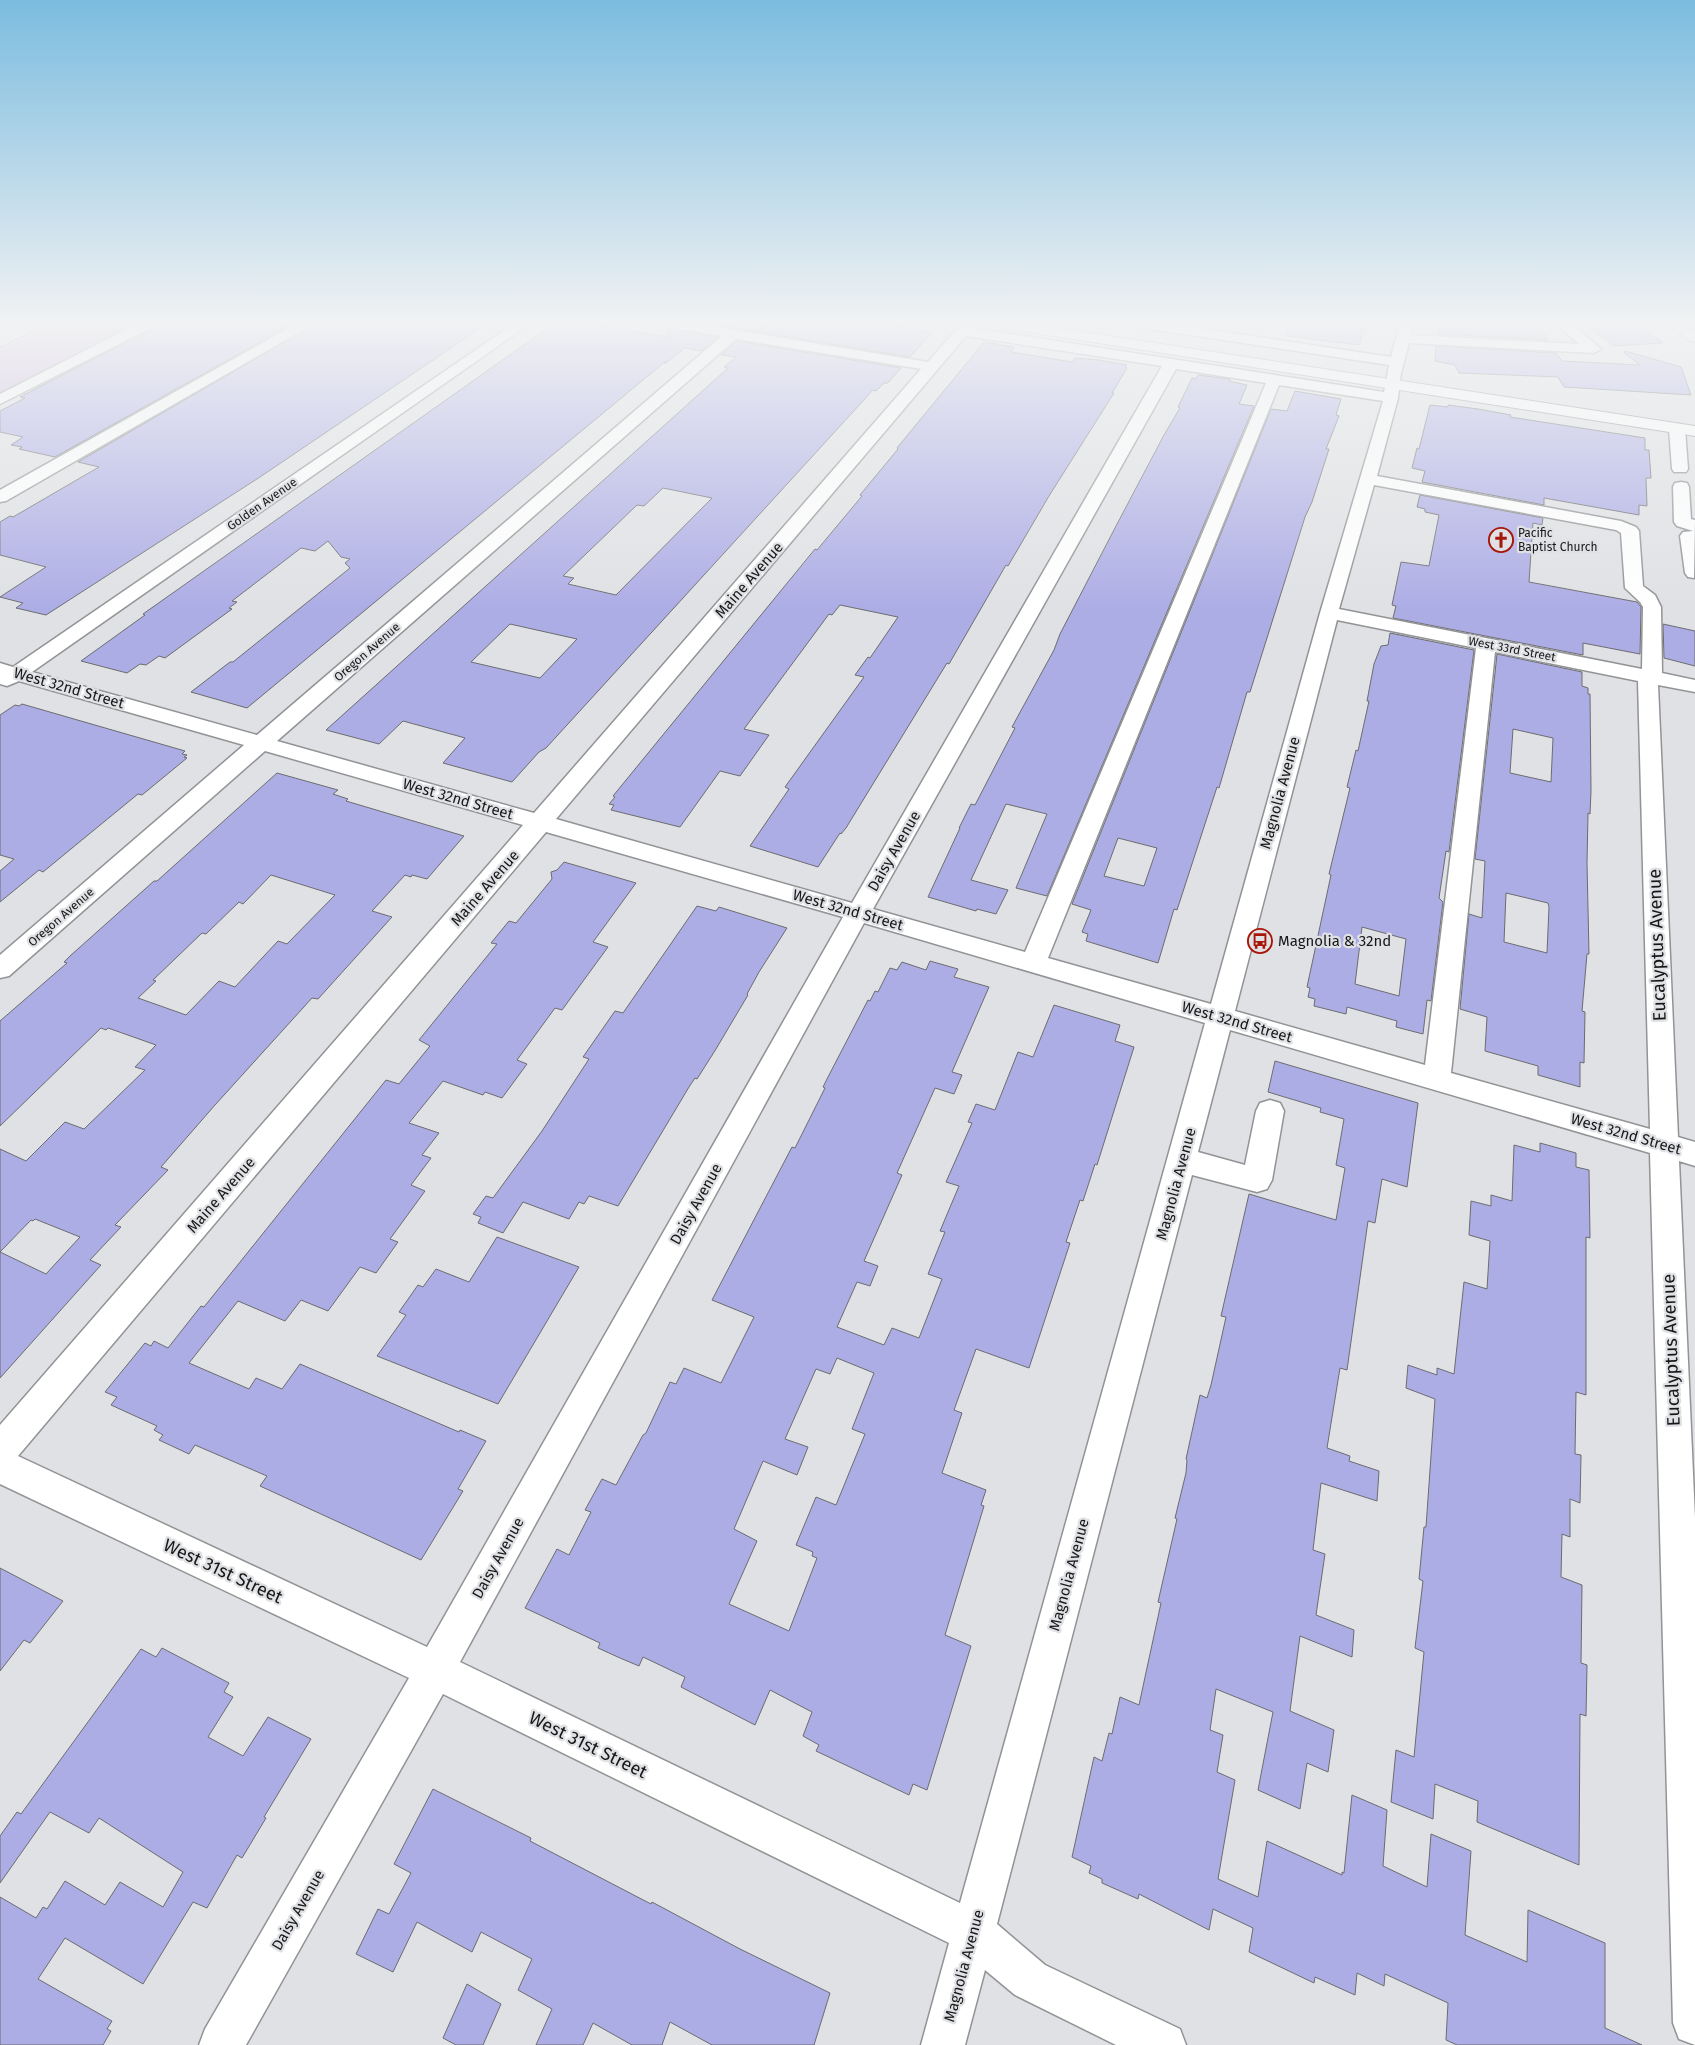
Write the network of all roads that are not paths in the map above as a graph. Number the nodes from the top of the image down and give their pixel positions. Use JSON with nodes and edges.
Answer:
{"nodes":[{"id":1,"x":139,"y":418,"type":"edge"},
{"id":2,"x":384,"y":418,"type":"edge"},
{"id":3,"x":636,"y":418,"type":"edge"},
{"id":4,"x":888,"y":418,"type":"edge"},
{"id":5,"x":1140,"y":418,"type":"edge"},
{"id":6,"x":1258,"y":418,"type":"edge"},
{"id":7,"x":1384,"y":418,"type":"edge"},
{"id":8,"x":1617,"y":418,"type":"edge"},
{"id":9,"x":1677,"y":429,"type":"junction"},
{"id":10,"x":1695,"y":432,"type":"edge"},
{"id":11,"x":1680,"y":468,"type":"dead end"},
{"id":12,"x":1370,"y":472,"type":"junction"},
{"id":13,"x":1468,"y":481,"type":"dead end"},
{"id":14,"x":1681,"y":487,"type":"dead end"},
{"id":15,"x":0,"y":497,"type":"edge"},
{"id":16,"x":1695,"y":526,"type":"edge"},
{"id":17,"x":1695,"y":536,"type":"edge"},
{"id":18,"x":1694,"y":573,"type":"edge"},
{"id":19,"x":1329,"y":613,"type":"junction"},
{"id":20,"x":1486,"y":644,"type":"junction"},
{"id":21,"x":6,"y":676,"type":"edge"},
{"id":22,"x":1650,"y":677,"type":"junction"},
{"id":23,"x":1695,"y":686,"type":"edge"},
{"id":24,"x":262,"y":743,"type":"junction"},
{"id":25,"x":541,"y":823,"type":"junction"},
{"id":26,"x":858,"y":913,"type":"junction"},
{"id":27,"x":1033,"y":963,"type":"junction"},
{"id":28,"x":0,"y":969,"type":"edge"},
{"id":29,"x":1220,"y":1017,"type":"junction"},
{"id":30,"x":1437,"y":1080,"type":"junction"},
{"id":31,"x":1270,"y":1111,"type":"dead end"},
{"id":32,"x":1663,"y":1145,"type":"junction"},
{"id":33,"x":1695,"y":1154,"type":"edge"},
{"id":34,"x":1182,"y":1160,"type":"junction"},
{"id":35,"x":0,"y":1452,"type":"edge"},
{"id":36,"x":0,"y":1466,"type":"edge"},
{"id":37,"x":435,"y":1670,"type":"junction"},
{"id":38,"x":973,"y":1932,"type":"junction"},
{"id":39,"x":1695,"y":2023,"type":"edge"},
{"id":40,"x":221,"y":2045,"type":"edge"},
{"id":41,"x":943,"y":2045,"type":"edge"},
{"id":42,"x":1164,"y":2045,"type":"edge"}],
"edges":[{"from":1,"to":15,"type":"street"},
{"from":2,"to":21,"type":"street","name":"Golden Avenue"},
{"from":3,"to":24,"type":"street","name":"Oregon Avenue"},
{"from":4,"to":25,"type":"street","name":"Maine Avenue"},
{"from":5,"to":26,"type":"street","name":"Daisy Avenue"},
{"from":6,"to":27,"type":"street"},
{"from":7,"to":12,"type":"street","name":"Magnolia Avenue"},
{"from":8,"to":9,"type":"main road"},
{"from":9,"to":10,"type":"main road"},
{"from":9,"to":11,"type":"street"},
{"from":12,"to":13,"type":"street"},
{"from":12,"to":19,"type":"street","name":"Magnolia Avenue"},
{"from":12,"to":22,"type":"street","name":"Eucalyptus Avenue"},
{"from":14,"to":16,"type":"street"},
{"from":17,"to":18,"type":"street"},
{"from":19,"to":20,"type":"street","name":"West 33rd Street"},
{"from":19,"to":29,"type":"street","name":"Magnolia Avenue"},
{"from":20,"to":22,"type":"street","name":"West 33rd Street"},
{"from":20,"to":30,"type":"street"},
{"from":21,"to":24,"type":"street","name":"West 32nd Street"},
{"from":22,"to":23,"type":"street","name":"West 33rd Street"},
{"from":22,"to":32,"type":"street","name":"Eucalyptus Avenue"},
{"from":24,"to":25,"type":"street","name":"West 32nd Street"},
{"from":24,"to":28,"type":"street","name":"Oregon Avenue"},
{"from":25,"to":26,"type":"street","name":"West 32nd Street"},
{"from":25,"to":35,"type":"street","name":"Maine Avenue"},
{"from":26,"to":27,"type":"street","name":"West 32nd Street"},
{"from":26,"to":37,"type":"street","name":"Daisy Avenue"},
{"from":27,"to":29,"type":"street","name":"West 32nd Street"},
{"from":29,"to":30,"type":"street","name":"West 32nd Street"},
{"from":29,"to":34,"type":"street","name":"Magnolia Avenue"},
{"from":30,"to":32,"type":"street","name":"West 32nd Street"},
{"from":31,"to":34,"type":"street"},
{"from":32,"to":33,"type":"street","name":"West 32nd Street"},
{"from":32,"to":39,"type":"street","name":"Eucalyptus Avenue"},
{"from":34,"to":38,"type":"street","name":"Magnolia Avenue"},
{"from":36,"to":37,"type":"street","name":"West 31st Street"},
{"from":37,"to":38,"type":"street","name":"West 31st Street"},
{"from":37,"to":40,"type":"street","name":"Daisy Avenue"},
{"from":38,"to":41,"type":"street","name":"Magnolia Avenue"},
{"from":38,"to":42,"type":"street","name":"West 31st Street"}]}
